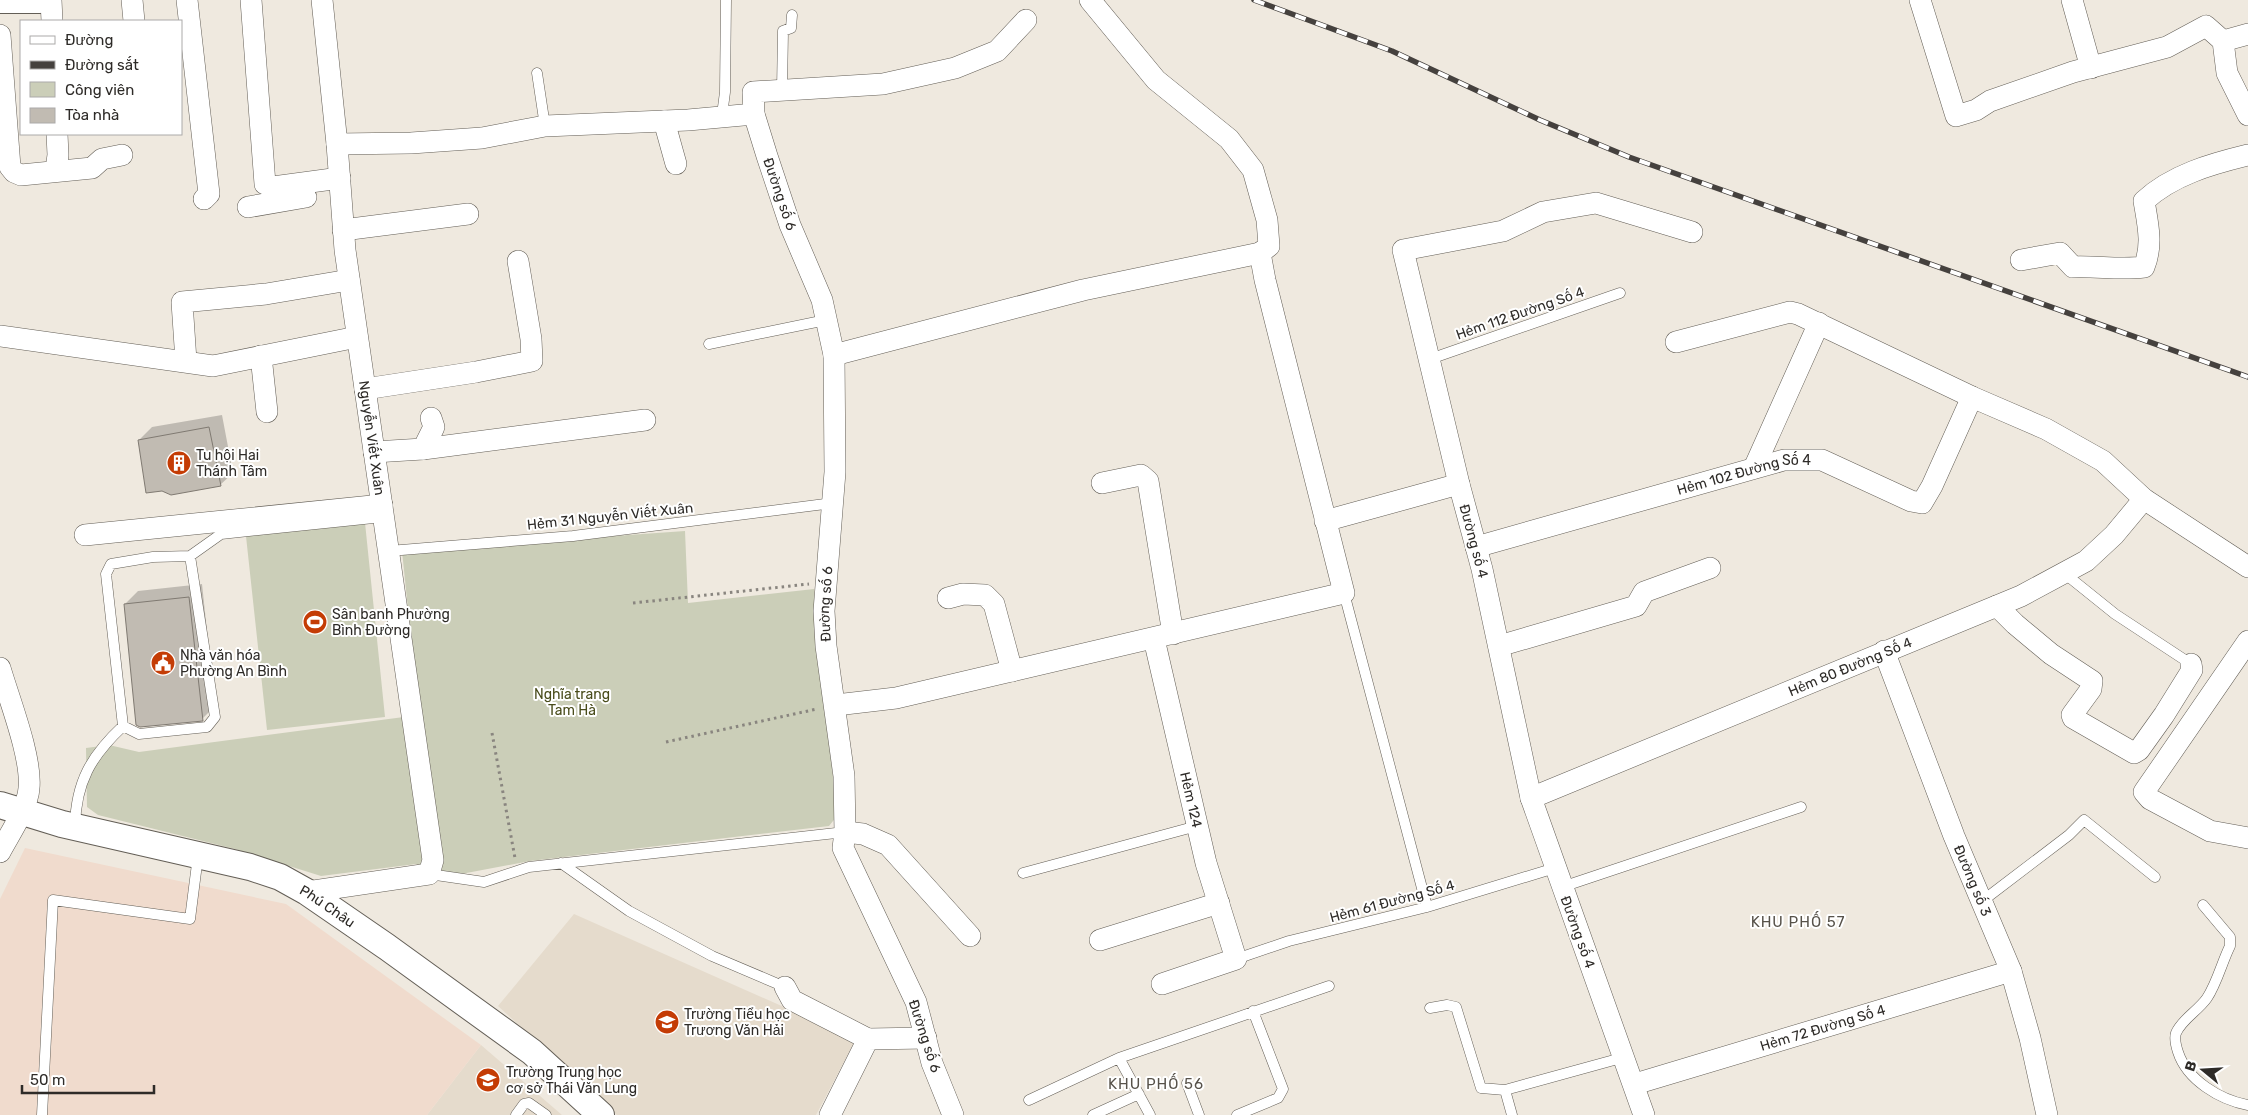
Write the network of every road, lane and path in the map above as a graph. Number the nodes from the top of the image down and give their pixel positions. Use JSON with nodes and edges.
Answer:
{"nodes":[{"id":1,"x":0,"y":0,"type":"edge"},
{"id":2,"x":40,"y":0,"type":"edge"},
{"id":3,"x":50,"y":0,"type":"edge"},
{"id":4,"x":132,"y":0,"type":"edge"},
{"id":5,"x":187,"y":0,"type":"edge"},
{"id":6,"x":251,"y":0,"type":"edge"},
{"id":7,"x":322,"y":0,"type":"edge"},
{"id":8,"x":726,"y":0,"type":"edge"},
{"id":9,"x":1090,"y":0,"type":"edge"},
{"id":10,"x":1920,"y":0,"type":"edge"},
{"id":11,"x":2072,"y":0,"type":"edge"},
{"id":12,"x":792,"y":15,"type":"dead end"},
{"id":13,"x":52,"y":20,"type":"edge"},
{"id":14,"x":134,"y":20,"type":"edge"},
{"id":15,"x":1026,"y":20,"type":"dead end"},
{"id":16,"x":2248,"y":34,"type":"edge"},
{"id":17,"x":0,"y":35,"type":"edge"},
{"id":18,"x":2223,"y":41,"type":"junction"},
{"id":19,"x":2092,"y":68,"type":"junction"},
{"id":20,"x":537,"y":73,"type":"dead end"},
{"id":21,"x":782,"y":90,"type":"junction"},
{"id":22,"x":754,"y":114,"type":"junction"},
{"id":23,"x":2248,"y":114,"type":"edge"},
{"id":24,"x":722,"y":115,"type":"junction"},
{"id":25,"x":664,"y":121,"type":"junction"},
{"id":26,"x":545,"y":126,"type":"junction"},
{"id":27,"x":57,"y":135,"type":"edge"},
{"id":28,"x":337,"y":144,"type":"junction"},
{"id":29,"x":2248,"y":154,"type":"edge"},
{"id":30,"x":122,"y":155,"type":"dead end"},
{"id":31,"x":676,"y":164,"type":"dead end"},
{"id":32,"x":56,"y":170,"type":"junction"},
{"id":33,"x":340,"y":184,"type":"junction"},
{"id":34,"x":204,"y":199,"type":"dead end"},
{"id":35,"x":248,"y":207,"type":"dead end"},
{"id":36,"x":468,"y":214,"type":"dead end"},
{"id":37,"x":344,"y":230,"type":"junction"},
{"id":38,"x":1692,"y":232,"type":"dead end"},
{"id":39,"x":1260,"y":253,"type":"junction"},
{"id":40,"x":2021,"y":260,"type":"dead end"},
{"id":41,"x":518,"y":261,"type":"dead end"},
{"id":42,"x":349,"y":280,"type":"junction"},
{"id":43,"x":1620,"y":293,"type":"dead end"},
{"id":44,"x":826,"y":320,"type":"junction"},
{"id":45,"x":1818,"y":323,"type":"junction"},
{"id":46,"x":0,"y":336,"type":"edge"},
{"id":47,"x":358,"y":337,"type":"junction"},
{"id":48,"x":1676,"y":342,"type":"dead end"},
{"id":49,"x":709,"y":344,"type":"dead end"},
{"id":50,"x":834,"y":355,"type":"junction"},
{"id":51,"x":261,"y":356,"type":"junction"},
{"id":52,"x":1430,"y":359,"type":"junction"},
{"id":53,"x":186,"y":361,"type":"junction"},
{"id":54,"x":365,"y":389,"type":"junction"},
{"id":55,"x":1972,"y":397,"type":"junction"},
{"id":56,"x":267,"y":412,"type":"dead end"},
{"id":57,"x":431,"y":418,"type":"dead end"},
{"id":58,"x":644,"y":420,"type":"dead end"},
{"id":59,"x":423,"y":449,"type":"junction"},
{"id":60,"x":374,"y":452,"type":"junction"},
{"id":61,"x":1754,"y":468,"type":"junction"},
{"id":62,"x":1102,"y":483,"type":"dead end"},
{"id":63,"x":1459,"y":484,"type":"junction"},
{"id":64,"x":2144,"y":499,"type":"junction"},
{"id":65,"x":833,"y":503,"type":"junction"},
{"id":66,"x":383,"y":511,"type":"junction"},
{"id":67,"x":1325,"y":521,"type":"junction"},
{"id":68,"x":85,"y":535,"type":"dead end"},
{"id":69,"x":1476,"y":547,"type":"junction"},
{"id":70,"x":389,"y":551,"type":"junction"},
{"id":71,"x":190,"y":556,"type":"junction"},
{"id":72,"x":2248,"y":567,"type":"edge"},
{"id":73,"x":1710,"y":568,"type":"dead end"},
{"id":74,"x":2064,"y":573,"type":"junction"},
{"id":75,"x":826,"y":582,"type":"junction"},
{"id":76,"x":1344,"y":593,"type":"junction"},
{"id":77,"x":948,"y":598,"type":"dead end"},
{"id":78,"x":633,"y":603,"type":"dead end"},
{"id":79,"x":1997,"y":606,"type":"junction"},
{"id":80,"x":1164,"y":636,"type":"junction"},
{"id":81,"x":2248,"y":642,"type":"edge"},
{"id":82,"x":1499,"y":646,"type":"junction"},
{"id":83,"x":1884,"y":651,"type":"junction"},
{"id":84,"x":2191,"y":664,"type":"joint"},
{"id":85,"x":0,"y":668,"type":"edge"},
{"id":86,"x":1012,"y":671,"type":"junction"},
{"id":87,"x":836,"y":705,"type":"junction"},
{"id":88,"x":123,"y":726,"type":"junction"},
{"id":89,"x":492,"y":733,"type":"dead end"},
{"id":90,"x":666,"y":742,"type":"dead end"},
{"id":91,"x":1531,"y":798,"type":"junction"},
{"id":92,"x":1801,"y":807,"type":"dead end"},
{"id":93,"x":10,"y":809,"type":"edge"},
{"id":94,"x":1198,"y":826,"type":"junction"},
{"id":95,"x":75,"y":827,"type":"junction"},
{"id":96,"x":845,"y":832,"type":"junction"},
{"id":97,"x":2248,"y":838,"type":"edge"},
{"id":98,"x":0,"y":852,"type":"edge"},
{"id":99,"x":198,"y":855,"type":"junction"},
{"id":100,"x":561,"y":863,"type":"junction"},
{"id":101,"x":517,"y":871,"type":"junction"},
{"id":102,"x":1023,"y":873,"type":"dead end"},
{"id":103,"x":429,"y":874,"type":"junction"},
{"id":104,"x":2155,"y":877,"type":"dead end"},
{"id":105,"x":1558,"y":878,"type":"junction"},
{"id":106,"x":307,"y":892,"type":"junction"},
{"id":107,"x":1980,"y":902,"type":"junction"},
{"id":108,"x":1219,"y":904,"type":"junction"},
{"id":109,"x":2203,"y":905,"type":"dead end"},
{"id":110,"x":1427,"y":908,"type":"junction"},
{"id":111,"x":970,"y":936,"type":"dead end"},
{"id":112,"x":1100,"y":940,"type":"dead end"},
{"id":113,"x":1236,"y":958,"type":"junction"},
{"id":114,"x":2011,"y":971,"type":"junction"},
{"id":115,"x":1162,"y":984,"type":"dead end"},
{"id":116,"x":1329,"y":986,"type":"dead end"},
{"id":117,"x":785,"y":987,"type":"joint"},
{"id":118,"x":1430,"y":1008,"type":"dead end"},
{"id":119,"x":1253,"y":1011,"type":"junction"},
{"id":120,"x":926,"y":1038,"type":"junction"},
{"id":121,"x":868,"y":1039,"type":"junction"},
{"id":122,"x":1625,"y":1057,"type":"junction"},
{"id":123,"x":1119,"y":1058,"type":"junction"},
{"id":124,"x":1187,"y":1083,"type":"dead end"},
{"id":125,"x":1635,"y":1084,"type":"junction"},
{"id":126,"x":1505,"y":1090,"type":"junction"},
{"id":127,"x":1139,"y":1094,"type":"junction"},
{"id":128,"x":1029,"y":1100,"type":"dead end"},
{"id":129,"x":2248,"y":1106,"type":"edge"},
{"id":130,"x":42,"y":1115,"type":"edge"},
{"id":131,"x":516,"y":1115,"type":"edge"},
{"id":132,"x":546,"y":1115,"type":"edge"},
{"id":133,"x":601,"y":1115,"type":"edge"},
{"id":134,"x":830,"y":1115,"type":"edge"},
{"id":135,"x":953,"y":1115,"type":"edge"},
{"id":136,"x":1093,"y":1115,"type":"edge"},
{"id":137,"x":1150,"y":1115,"type":"edge"},
{"id":138,"x":1199,"y":1115,"type":"edge"},
{"id":139,"x":1237,"y":1115,"type":"edge"},
{"id":140,"x":1512,"y":1115,"type":"edge"},
{"id":141,"x":1644,"y":1115,"type":"edge"},
{"id":142,"x":2048,"y":1115,"type":"edge"}],
"edges":[{"from":1,"to":2,"type":"street"},
{"from":3,"to":13,"type":"street"},
{"from":4,"to":14,"type":"street"},
{"from":5,"to":34,"type":"street"},
{"from":6,"to":33,"type":"street"},
{"from":7,"to":28,"type":"street","name":"Nguyễn Viết Xuân"},
{"from":8,"to":24,"type":"lane"},
{"from":9,"to":39,"type":"street"},
{"from":10,"to":19,"type":"street"},
{"from":11,"to":19,"type":"street"},
{"from":12,"to":21,"type":"lane"},
{"from":15,"to":21,"type":"street"},
{"from":16,"to":18,"type":"street"},
{"from":17,"to":32,"type":"street"},
{"from":18,"to":19,"type":"street"},
{"from":18,"to":23,"type":"street"},
{"from":20,"to":26,"type":"lane"},
{"from":21,"to":22,"type":"street"},
{"from":22,"to":24,"type":"street"},
{"from":22,"to":44,"type":"street","name":"Đường số 6"},
{"from":24,"to":25,"type":"street"},
{"from":25,"to":26,"type":"street"},
{"from":25,"to":31,"type":"street"},
{"from":26,"to":28,"type":"street"},
{"from":27,"to":32,"type":"street"},
{"from":28,"to":33,"type":"street","name":"Nguyễn Viết Xuân"},
{"from":29,"to":40,"type":"street"},
{"from":30,"to":32,"type":"street"},
{"from":33,"to":35,"type":"street"},
{"from":33,"to":37,"type":"street","name":"Nguyễn Viết Xuân"},
{"from":36,"to":37,"type":"street"},
{"from":37,"to":42,"type":"street","name":"Nguyễn Viết Xuân"},
{"from":38,"to":52,"type":"street","name":"Đường số 4"},
{"from":39,"to":50,"type":"street"},
{"from":39,"to":67,"type":"street"},
{"from":41,"to":54,"type":"street"},
{"from":42,"to":47,"type":"street","name":"Nguyễn Viết Xuân"},
{"from":42,"to":53,"type":"street"},
{"from":43,"to":52,"type":"lane","name":"Hẻm 112 Đường Số 4"},
{"from":44,"to":49,"type":"lane"},
{"from":44,"to":50,"type":"street","name":"Đường số 6"},
{"from":45,"to":48,"type":"street"},
{"from":45,"to":55,"type":"street"},
{"from":45,"to":61,"type":"street"},
{"from":46,"to":53,"type":"street"},
{"from":47,"to":51,"type":"street"},
{"from":47,"to":54,"type":"street","name":"Nguyễn Viết Xuân"},
{"from":50,"to":65,"type":"street","name":"Đường số 6"},
{"from":51,"to":53,"type":"street"},
{"from":51,"to":56,"type":"street"},
{"from":52,"to":63,"type":"street","name":"Đường số 4"},
{"from":54,"to":60,"type":"street","name":"Nguyễn Viết Xuân"},
{"from":55,"to":61,"type":"street","name":"Hẻm 102 Đường Số 4"},
{"from":55,"to":64,"type":"street"},
{"from":57,"to":59,"type":"street"},
{"from":58,"to":59,"type":"street"},
{"from":59,"to":60,"type":"street"},
{"from":60,"to":66,"type":"street","name":"Nguyễn Viết Xuân"},
{"from":61,"to":69,"type":"street","name":"Hẻm 102 Đường Số 4"},
{"from":62,"to":80,"type":"street","name":"Hẻm 124"},
{"from":63,"to":67,"type":"street"},
{"from":63,"to":69,"type":"street","name":"Đường số 4"},
{"from":64,"to":72,"type":"street"},
{"from":64,"to":74,"type":"street","name":"Hẻm 80 Đường Số 4"},
{"from":65,"to":70,"type":"lane","name":"Hẻm 31 Nguyễn Viết Xuân"},
{"from":65,"to":75,"type":"street","name":"Đường số 6"},
{"from":66,"to":68,"type":"street"},
{"from":66,"to":70,"type":"street","name":"Nguyễn Viết Xuân"},
{"from":66,"to":71,"type":"lane"},
{"from":67,"to":76,"type":"street"},
{"from":69,"to":82,"type":"street","name":"Đường số 4"},
{"from":70,"to":103,"type":"street","name":"Nguyễn Viết Xuân"},
{"from":71,"to":88,"type":"lane"},
{"from":71,"to":88,"type":"lane"},
{"from":73,"to":82,"type":"street"},
{"from":74,"to":79,"type":"street","name":"Hẻm 80 Đường Số 4"},
{"from":74,"to":84,"type":"lane"},
{"from":75,"to":78,"type":"path"},
{"from":75,"to":87,"type":"street","name":"Đường số 6"},
{"from":76,"to":80,"type":"street"},
{"from":76,"to":110,"type":"lane"},
{"from":77,"to":86,"type":"street"},
{"from":79,"to":83,"type":"street","name":"Hẻm 80 Đường Số 4"},
{"from":79,"to":84,"type":"street"},
{"from":80,"to":86,"type":"street"},
{"from":80,"to":94,"type":"street","name":"Hẻm 124"},
{"from":81,"to":97,"type":"street"},
{"from":82,"to":91,"type":"street","name":"Đường số 4"},
{"from":83,"to":91,"type":"street","name":"Hẻm 80 Đường Số 4"},
{"from":83,"to":107,"type":"street","name":"Đường số 3"},
{"from":85,"to":93,"type":"street"},
{"from":86,"to":87,"type":"street"},
{"from":87,"to":90,"type":"path"},
{"from":87,"to":96,"type":"street","name":"Đường số 6"},
{"from":88,"to":95,"type":"lane"},
{"from":89,"to":101,"type":"path"},
{"from":91,"to":105,"type":"street","name":"Đường số 4"},
{"from":92,"to":105,"type":"lane","name":"Hẻm 61 Đường Số 4"},
{"from":93,"to":95,"type":"street","name":"Phú Châu"},
{"from":93,"to":98,"type":"street"},
{"from":94,"to":102,"type":"lane"},
{"from":94,"to":108,"type":"street","name":"Hẻm 124"},
{"from":95,"to":99,"type":"street","name":"Phú Châu"},
{"from":96,"to":100,"type":"lane"},
{"from":96,"to":111,"type":"street"},
{"from":96,"to":120,"type":"street","name":"Đường số 6"},
{"from":99,"to":106,"type":"street","name":"Phú Châu"},
{"from":99,"to":130,"type":"lane"},
{"from":100,"to":101,"type":"lane"},
{"from":100,"to":117,"type":"lane"},
{"from":101,"to":103,"type":"lane"},
{"from":103,"to":106,"type":"street"},
{"from":104,"to":107,"type":"lane"},
{"from":105,"to":110,"type":"lane","name":"Hẻm 61 Đường Số 4"},
{"from":105,"to":122,"type":"street","name":"Đường số 4"},
{"from":106,"to":133,"type":"street","name":"Phú Châu"},
{"from":107,"to":114,"type":"street","name":"Đường số 3"},
{"from":108,"to":112,"type":"street"},
{"from":108,"to":113,"type":"street","name":"Hẻm 124"},
{"from":109,"to":129,"type":"lane"},
{"from":110,"to":113,"type":"lane","name":"Hẻm 61 Đường Số 4"},
{"from":113,"to":115,"type":"street"},
{"from":114,"to":125,"type":"street","name":"Hẻm 72 Đường Số 4"},
{"from":114,"to":142,"type":"street","name":"Đường số 3"},
{"from":116,"to":119,"type":"lane"},
{"from":117,"to":121,"type":"street"},
{"from":118,"to":126,"type":"lane"},
{"from":119,"to":123,"type":"lane"},
{"from":119,"to":139,"type":"lane"},
{"from":120,"to":121,"type":"street"},
{"from":120,"to":135,"type":"street","name":"Đường số 6"},
{"from":121,"to":134,"type":"street"},
{"from":122,"to":125,"type":"street","name":"Đường số 4"},
{"from":122,"to":126,"type":"lane"},
{"from":123,"to":127,"type":"lane"},
{"from":123,"to":128,"type":"lane"},
{"from":124,"to":138,"type":"lane"},
{"from":125,"to":141,"type":"street","name":"Đường số 4"},
{"from":126,"to":140,"type":"lane"},
{"from":127,"to":136,"type":"lane"},
{"from":127,"to":137,"type":"lane"},
{"from":131,"to":132,"type":"lane"}]}
